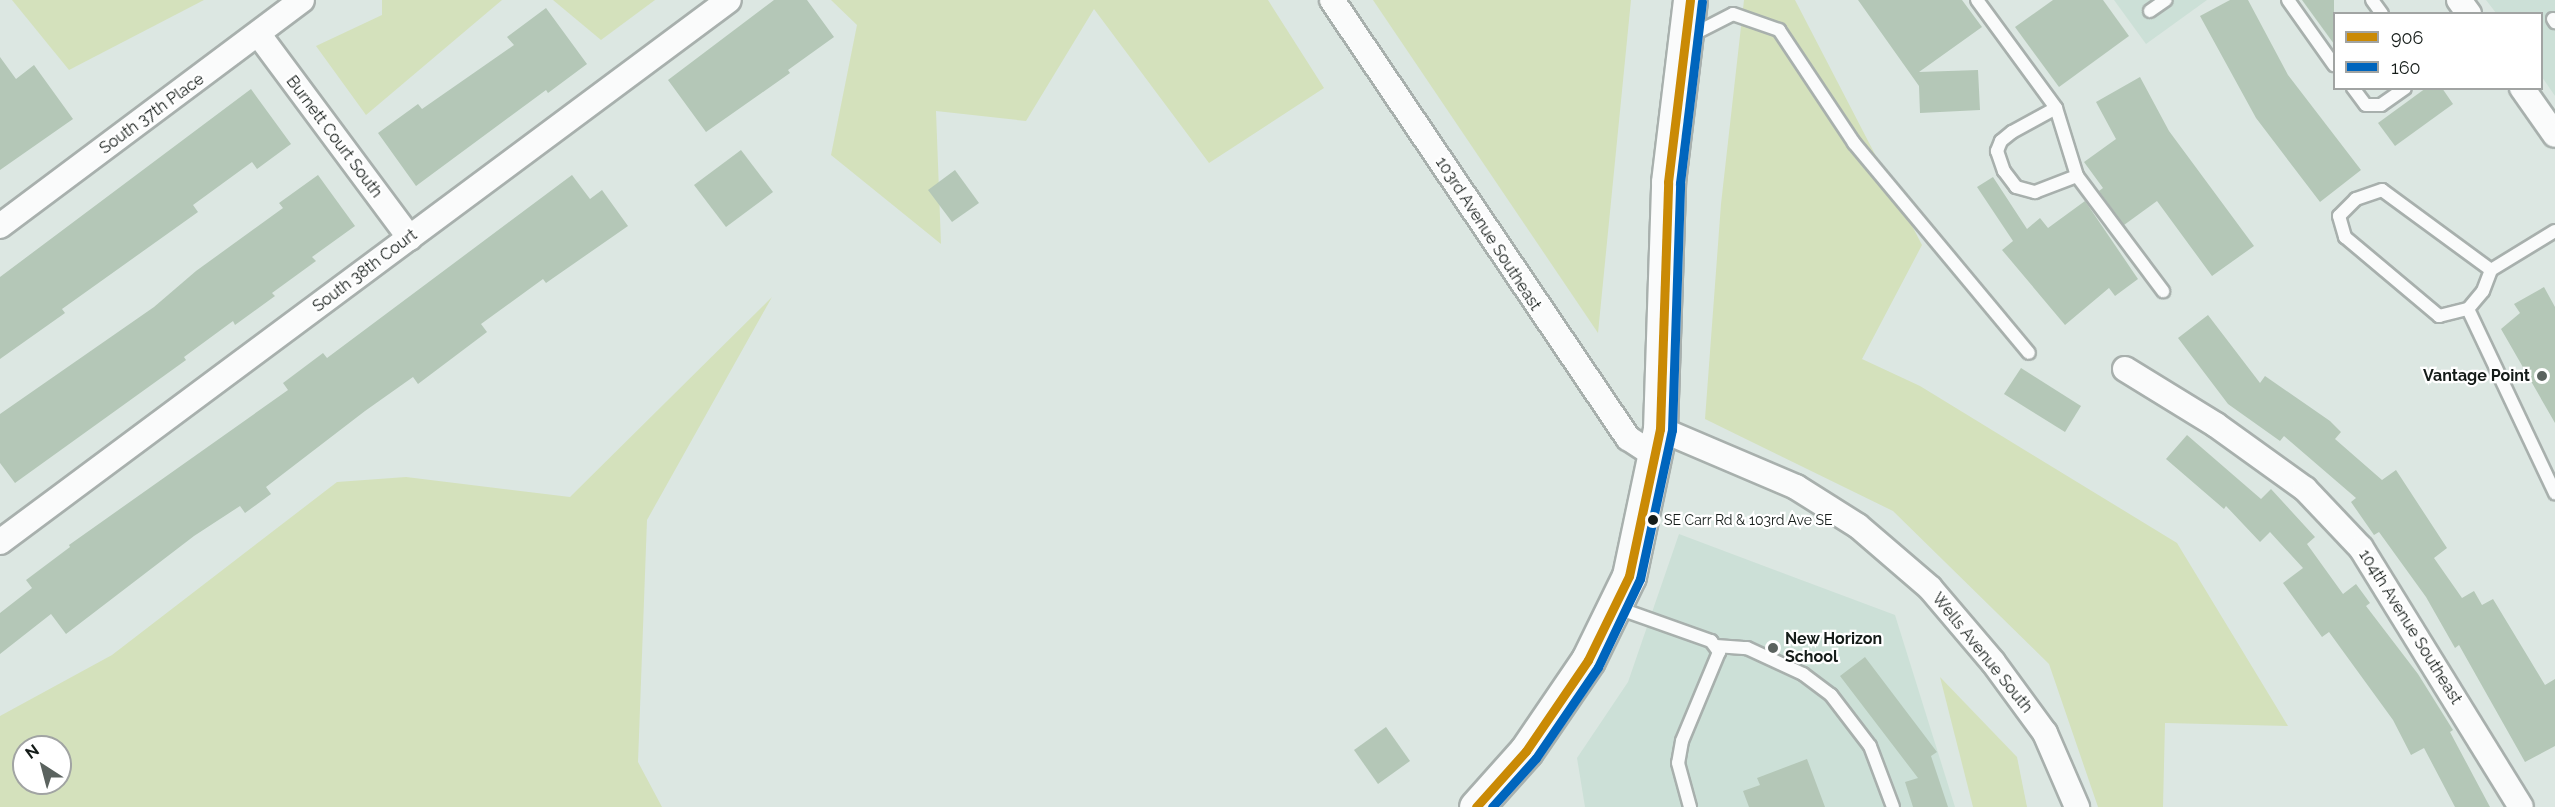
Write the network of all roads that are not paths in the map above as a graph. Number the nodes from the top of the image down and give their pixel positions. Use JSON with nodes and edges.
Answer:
{"nodes":[{"id":1,"x":302,"y":0,"type":"edge"},
{"id":2,"x":729,"y":0,"type":"edge"},
{"id":3,"x":1332,"y":0,"type":"edge"},
{"id":4,"x":1690,"y":0,"type":"edge"},
{"id":5,"x":1977,"y":0,"type":"edge"},
{"id":6,"x":2166,"y":0,"type":"edge"},
{"id":7,"x":2288,"y":0,"type":"edge"},
{"id":8,"x":2150,"y":11,"type":"dead end"},
{"id":9,"x":259,"y":35,"type":"junction"},
{"id":10,"x":1684,"y":38,"type":"junction"},
{"id":11,"x":2333,"y":64,"type":"edge"},
{"id":12,"x":2355,"y":90,"type":"edge"},
{"id":13,"x":2402,"y":90,"type":"edge"},
{"id":14,"x":2524,"y":90,"type":"edge"},
{"id":15,"x":2056,"y":108,"type":"junction"},
{"id":16,"x":2552,"y":124,"type":"edge"},
{"id":17,"x":2077,"y":176,"type":"junction"},
{"id":18,"x":0,"y":226,"type":"edge"},
{"id":19,"x":2555,"y":231,"type":"edge"},
{"id":20,"x":410,"y":238,"type":"junction"},
{"id":21,"x":2491,"y":270,"type":"junction"},
{"id":22,"x":2163,"y":291,"type":"dead end"},
{"id":23,"x":2468,"y":309,"type":"junction"},
{"id":24,"x":2029,"y":353,"type":"dead end"},
{"id":25,"x":2125,"y":369,"type":"dead end"},
{"id":26,"x":1658,"y":443,"type":"junction"},
{"id":27,"x":2555,"y":493,"type":"edge"},
{"id":28,"x":0,"y":542,"type":"edge"},
{"id":29,"x":1614,"y":606,"type":"junction"},
{"id":30,"x":1716,"y":646,"type":"junction"},
{"id":31,"x":1476,"y":807,"type":"edge"},
{"id":32,"x":1690,"y":807,"type":"edge"},
{"id":33,"x":1893,"y":807,"type":"edge"},
{"id":34,"x":2077,"y":807,"type":"edge"},
{"id":35,"x":2521,"y":807,"type":"edge"}],
"edges":[{"from":1,"to":9,"type":"street","name":"South 37th Place"},
{"from":2,"to":20,"type":"street","name":"South 38th Court"},
{"from":3,"to":26,"type":"street","name":"103rd Avenue Southeast"},
{"from":4,"to":10,"type":"main road"},
{"from":5,"to":15,"type":"lane"},
{"from":6,"to":8,"type":"lane"},
{"from":7,"to":11,"type":"lane"},
{"from":9,"to":18,"type":"street","name":"South 37th Place"},
{"from":9,"to":20,"type":"street","name":"Burnett Court South"},
{"from":10,"to":24,"type":"lane"},
{"from":10,"to":26,"type":"main road"},
{"from":12,"to":13,"type":"lane"},
{"from":14,"to":16,"type":"street"},
{"from":15,"to":17,"type":"lane"},
{"from":15,"to":17,"type":"lane"},
{"from":17,"to":22,"type":"lane"},
{"from":19,"to":21,"type":"lane"},
{"from":20,"to":28,"type":"street","name":"South 38th Court"},
{"from":21,"to":23,"type":"lane"},
{"from":21,"to":23,"type":"lane"},
{"from":23,"to":27,"type":"lane"},
{"from":25,"to":35,"type":"street","name":"104th Avenue Southeast"},
{"from":26,"to":29,"type":"main road"},
{"from":26,"to":34,"type":"street","name":"Wells Avenue South"},
{"from":29,"to":30,"type":"lane"},
{"from":29,"to":31,"type":"main road"},
{"from":30,"to":32,"type":"lane"},
{"from":30,"to":33,"type":"lane"}]}
